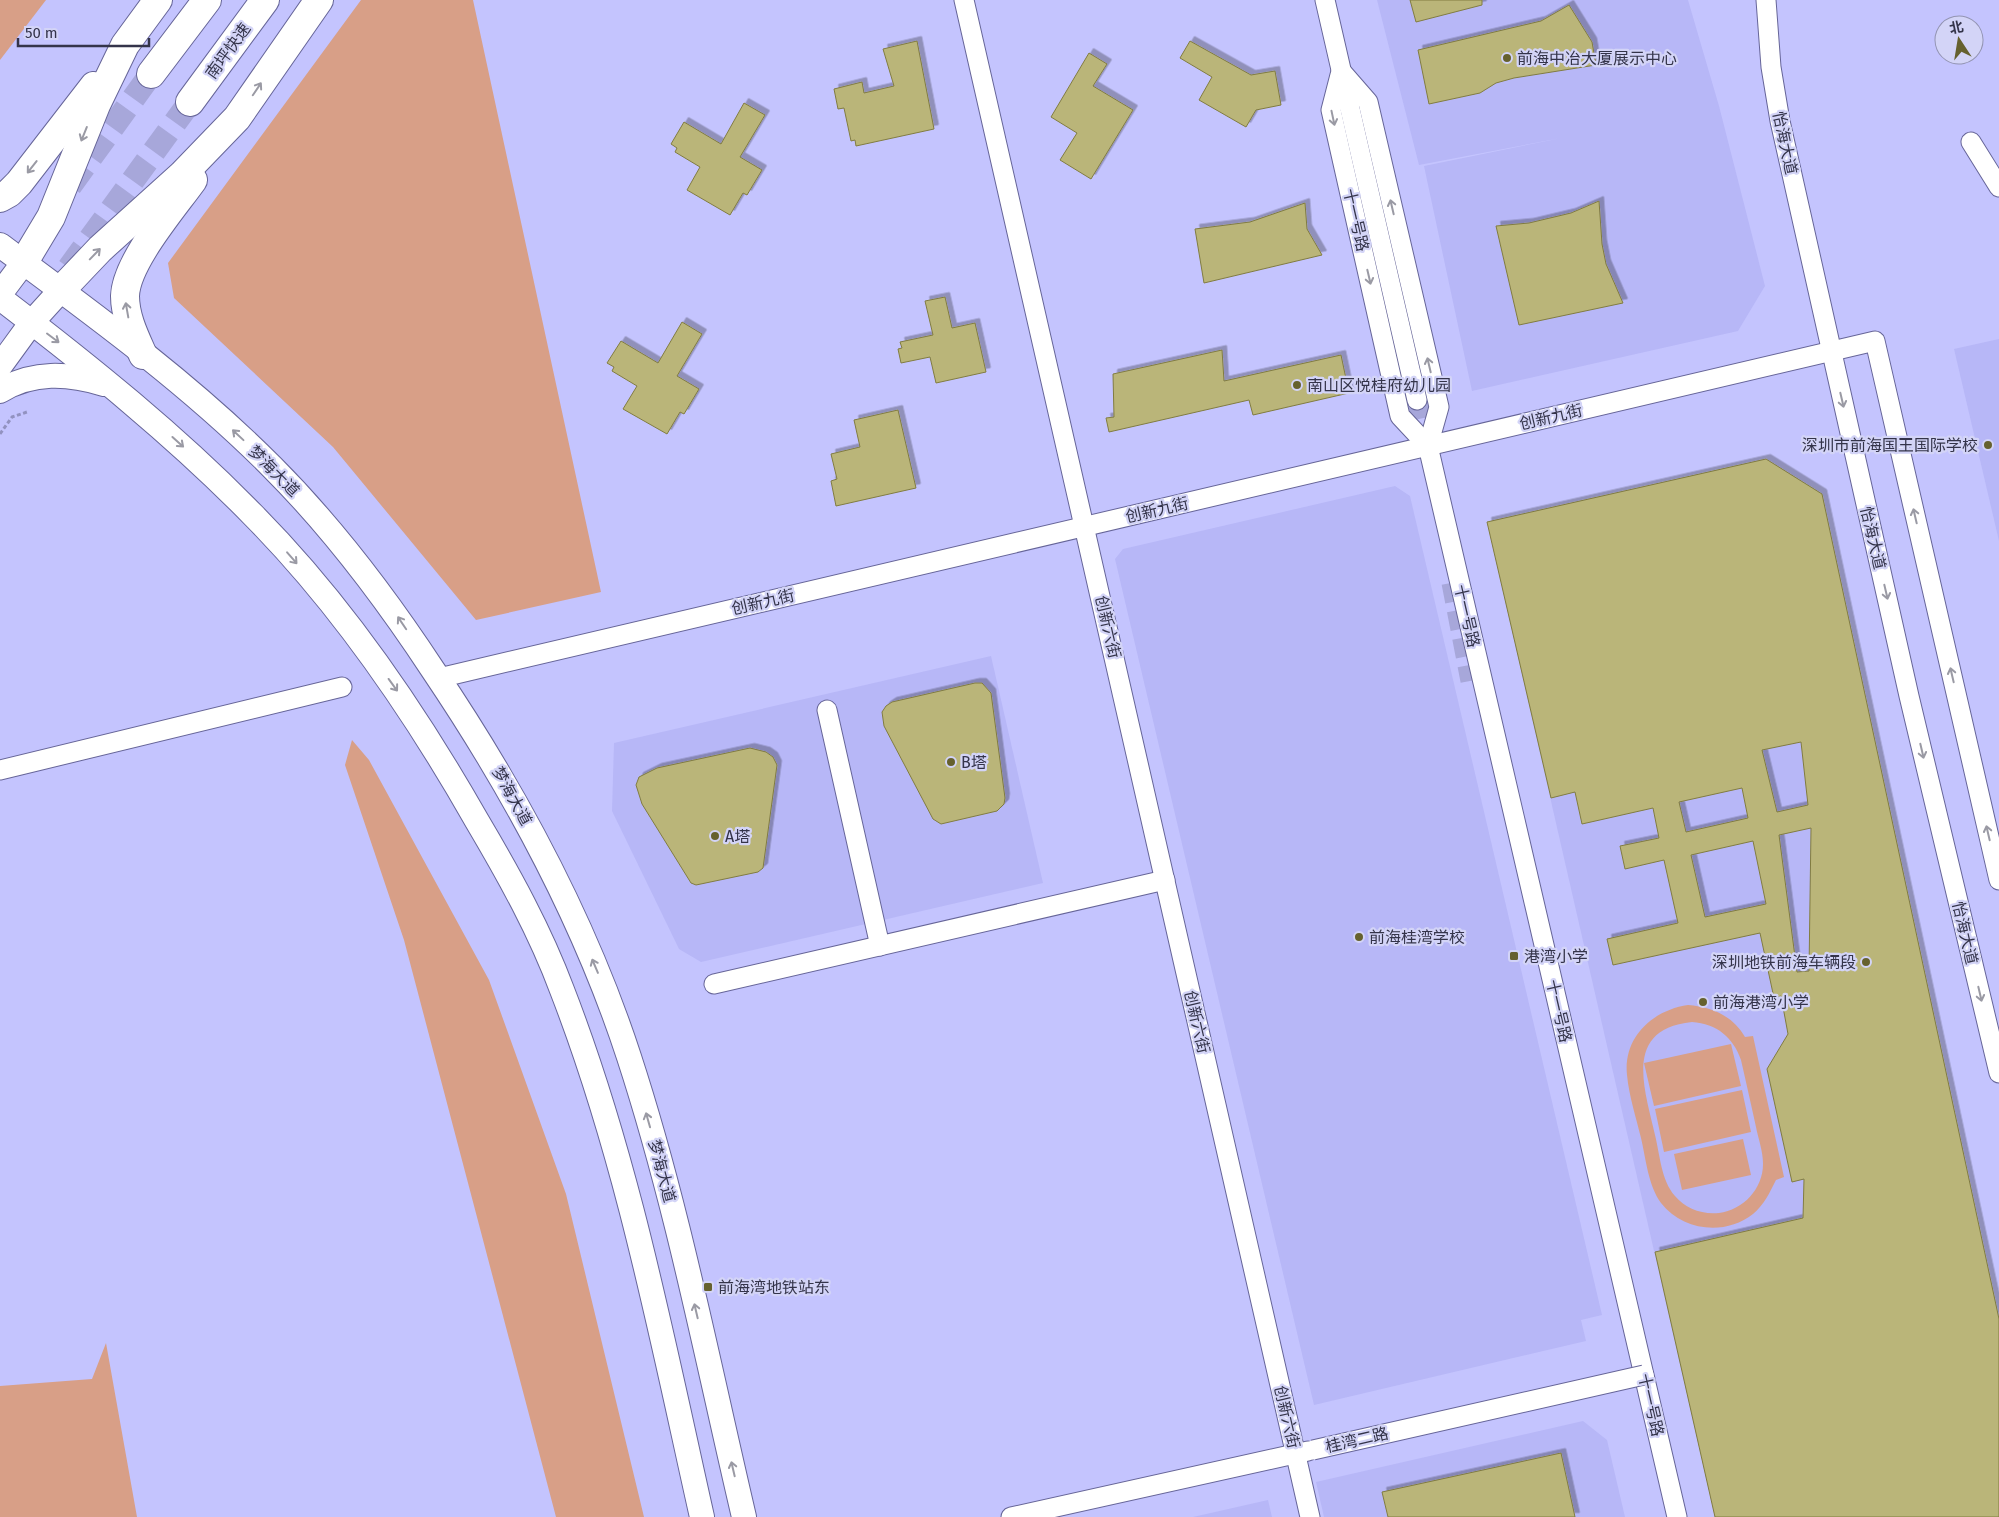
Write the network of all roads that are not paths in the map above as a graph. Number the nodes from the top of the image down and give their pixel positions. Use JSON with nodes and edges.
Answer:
{"nodes":[{"id":1,"x":158,"y":0,"type":"edge"},
{"id":2,"x":207,"y":0,"type":"edge"},
{"id":3,"x":265,"y":0,"type":"edge"},
{"id":4,"x":964,"y":0,"type":"edge"},
{"id":5,"x":1325,"y":0,"type":"edge"},
{"id":6,"x":1766,"y":0,"type":"edge"},
{"id":7,"x":316,"y":6,"type":"edge"},
{"id":8,"x":125,"y":45,"type":"junction"},
{"id":9,"x":1342,"y":71,"type":"junction"},
{"id":10,"x":151,"y":74,"type":"tunnel mouth"},
{"id":11,"x":190,"y":102,"type":"tunnel mouth"},
{"id":12,"x":237,"y":118,"type":"junction"},
{"id":13,"x":1971,"y":142,"type":"dead end"},
{"id":14,"x":1999,"y":187,"type":"edge"},
{"id":15,"x":0,"y":198,"type":"edge"},
{"id":16,"x":0,"y":245,"type":"edge"},
{"id":17,"x":24,"y":262,"type":"junction"},
{"id":18,"x":61,"y":290,"type":"junction"},
{"id":19,"x":0,"y":294,"type":"edge"},
{"id":20,"x":0,"y":298,"type":"edge"},
{"id":21,"x":32,"y":322,"type":"junction"},
{"id":22,"x":1831,"y":352,"type":"junction"},
{"id":23,"x":143,"y":355,"type":"junction"},
{"id":24,"x":0,"y":366,"type":"edge"},
{"id":25,"x":113,"y":386,"type":"junction"},
{"id":26,"x":0,"y":391,"type":"edge"},
{"id":27,"x":1417,"y":400,"type":"tunnel mouth"},
{"id":28,"x":1428,"y":446,"type":"junction"},
{"id":29,"x":1086,"y":526,"type":"junction"},
{"id":30,"x":439,"y":678,"type":"junction"},
{"id":31,"x":1470,"y":681,"type":"tunnel mouth"},
{"id":32,"x":342,"y":687,"type":"dead end"},
{"id":33,"x":827,"y":710,"type":"dead end"},
{"id":34,"x":0,"y":770,"type":"edge"},
{"id":35,"x":1165,"y":880,"type":"junction"},
{"id":36,"x":1999,"y":880,"type":"edge"},
{"id":37,"x":880,"y":946,"type":"junction"},
{"id":38,"x":714,"y":984,"type":"dead end"},
{"id":39,"x":1999,"y":1073,"type":"edge"},
{"id":40,"x":1644,"y":1375,"type":"junction"},
{"id":41,"x":1304,"y":1452,"type":"junction"},
{"id":42,"x":690,"y":1463,"type":"junction"},
{"id":43,"x":686,"y":1517,"type":"edge"},
{"id":44,"x":702,"y":1517,"type":"edge"},
{"id":45,"x":744,"y":1517,"type":"edge"},
{"id":46,"x":1011,"y":1517,"type":"edge"},
{"id":47,"x":1310,"y":1517,"type":"edge"},
{"id":48,"x":1664,"y":1517,"type":"edge"},
{"id":49,"x":1677,"y":1517,"type":"edge"}],
"edges":[{"from":1,"to":8,"type":"highway"},
{"from":2,"to":10,"type":"highway"},
{"from":3,"to":11,"type":"highway","name":"南坪快速"},
{"from":4,"to":29,"type":"street","name":"创新六街"},
{"from":5,"to":9,"type":"street","name":"十一号路"},
{"from":6,"to":22,"type":"street","name":"怡海大道"},
{"from":12,"to":7,"type":"highway","one_way":true},
{"from":8,"to":15,"type":"highway","one_way":true},
{"from":8,"to":17,"type":"highway","one_way":true},
{"from":9,"to":27,"type":"street"},
{"from":28,"to":9,"type":"street","name":"十一号路","one_way":true},
{"from":9,"to":28,"type":"street","name":"十一号路","one_way":true},
{"from":18,"to":12,"type":"highway","one_way":true},
{"from":23,"to":12,"type":"highway","one_way":true},
{"from":13,"to":14,"type":"street"},
{"from":16,"to":17,"type":"main road","name":"梦海大道"},
{"from":17,"to":18,"type":"main road","name":"梦海大道"},
{"from":17,"to":19,"type":"main road"},
{"from":18,"to":21,"type":"main road"},
{"from":18,"to":23,"type":"main road","name":"梦海大道"},
{"from":20,"to":21,"type":"main road"},
{"from":21,"to":24,"type":"main road"},
{"from":21,"to":25,"type":"main road","one_way":true},
{"from":22,"to":28,"type":"street","name":"创新九街"},
{"from":36,"to":22,"type":"street","name":"创新九街","one_way":true},
{"from":22,"to":39,"type":"street","name":"怡海大道","one_way":true},
{"from":30,"to":23,"type":"main road","name":"梦海大道","one_way":true},
{"from":25,"to":26,"type":"main road"},
{"from":25,"to":42,"type":"main road","one_way":true},
{"from":28,"to":29,"type":"street","name":"创新九街"},
{"from":28,"to":40,"type":"street","name":"十一号路"},
{"from":29,"to":30,"type":"street","name":"创新九街"},
{"from":29,"to":35,"type":"street","name":"创新六街"},
{"from":45,"to":30,"type":"main road","name":"梦海大道","one_way":true},
{"from":31,"to":48,"type":"street"},
{"from":32,"to":34,"type":"street"},
{"from":33,"to":37,"type":"street"},
{"from":35,"to":37,"type":"street"},
{"from":35,"to":41,"type":"street","name":"创新六街"},
{"from":37,"to":38,"type":"street"},
{"from":40,"to":41,"type":"street","name":"桂湾二路","bridge":true},
{"from":40,"to":49,"type":"street","name":"十一号路"},
{"from":41,"to":46,"type":"street","name":"桂湾二路"},
{"from":41,"to":47,"type":"street","name":"创新六街"},
{"from":42,"to":43,"type":"main road"},
{"from":42,"to":44,"type":"main road"}]}
